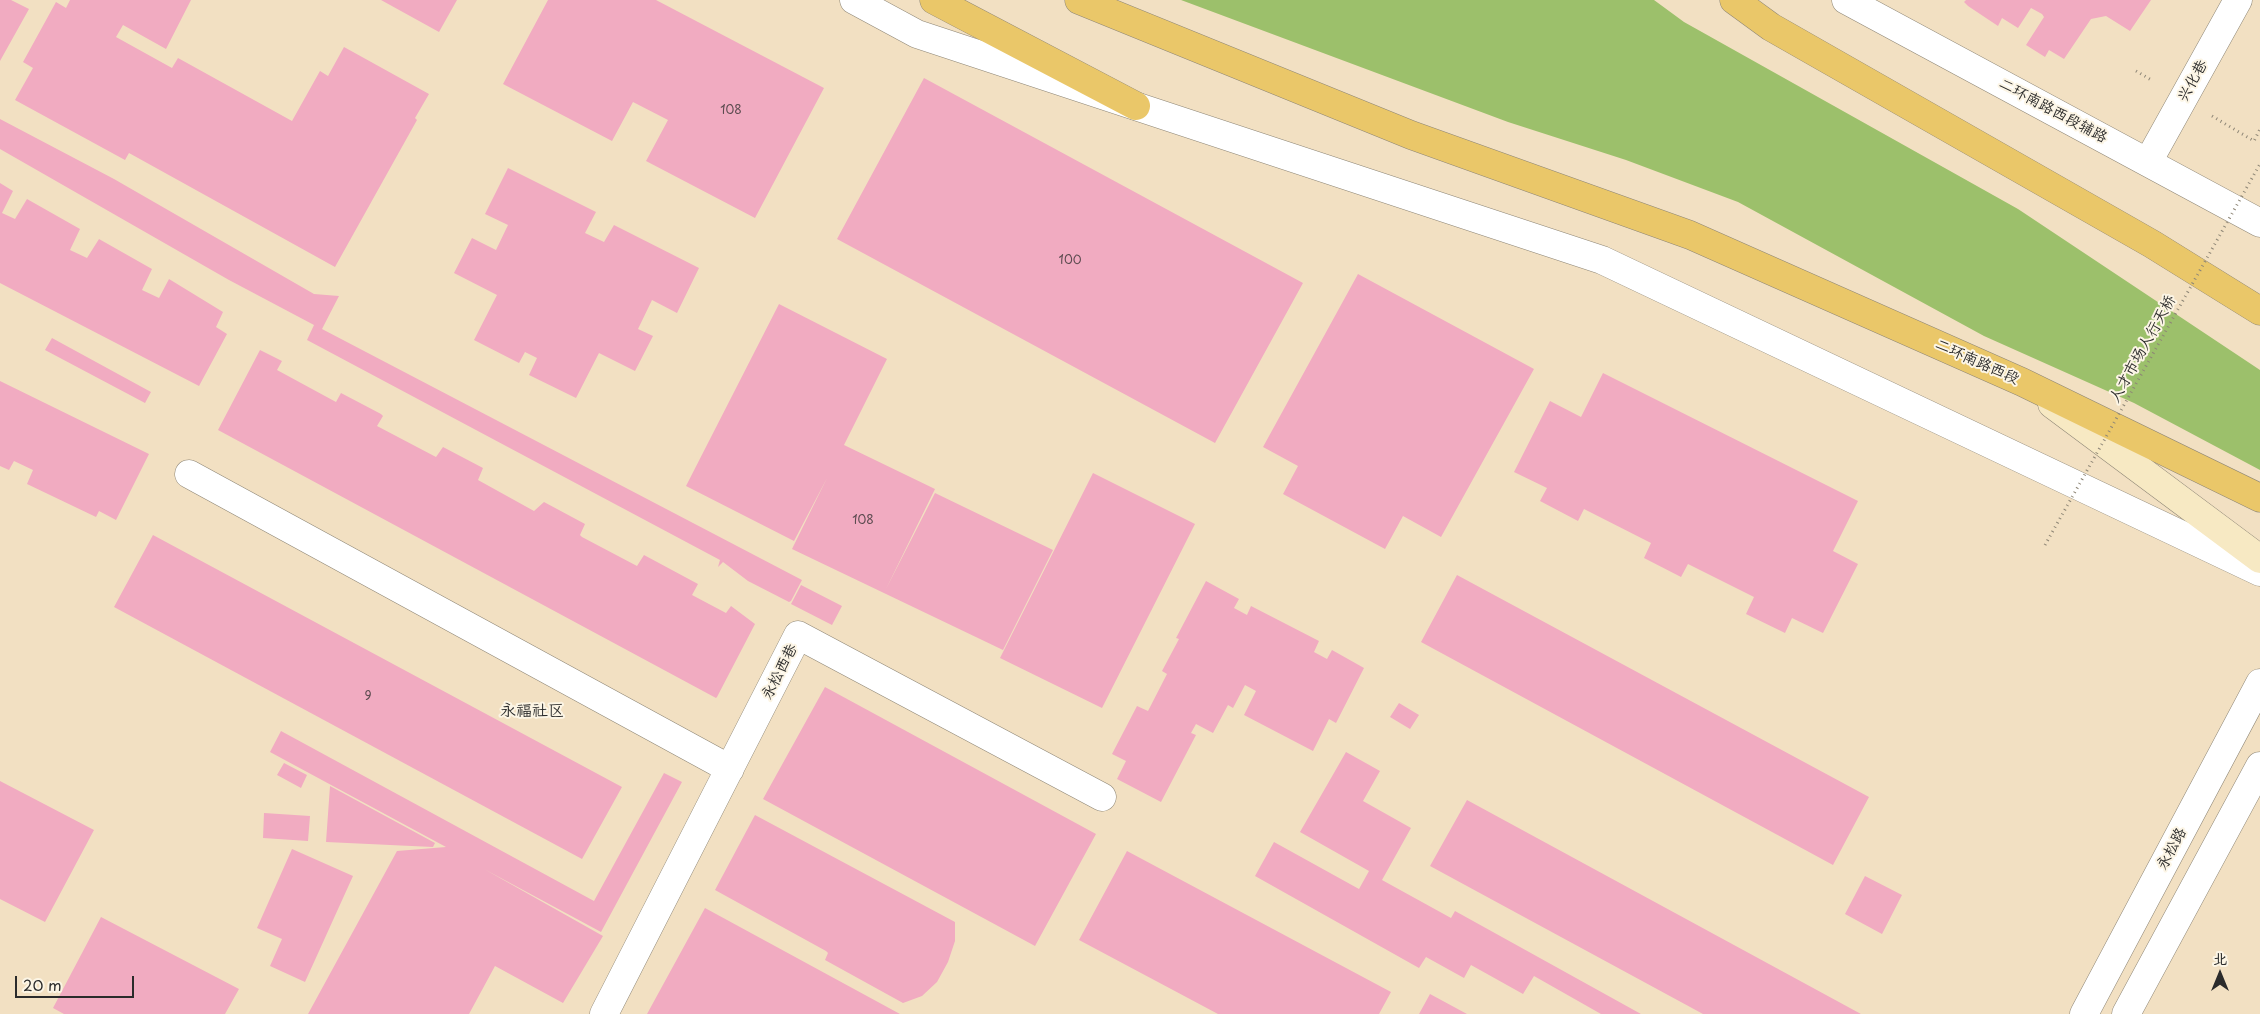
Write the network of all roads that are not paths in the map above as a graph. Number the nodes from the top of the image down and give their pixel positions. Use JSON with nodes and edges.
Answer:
{"nodes":[{"id":1,"x":854,"y":0,"type":"edge"},
{"id":2,"x":934,"y":0,"type":"edge"},
{"id":3,"x":1078,"y":0,"type":"edge"},
{"id":4,"x":1734,"y":0,"type":"edge"},
{"id":5,"x":1846,"y":0,"type":"edge"},
{"id":6,"x":2238,"y":0,"type":"edge"},
{"id":7,"x":1136,"y":106,"type":"junction"},
{"id":8,"x":2148,"y":162,"type":"junction"},
{"id":9,"x":2260,"y":223,"type":"edge"},
{"id":10,"x":2260,"y":311,"type":"edge"},
{"id":11,"x":2022,"y":382,"type":"junction"},
{"id":12,"x":189,"y":474,"type":"dead end"},
{"id":13,"x":2260,"y":498,"type":"edge"},
{"id":14,"x":2260,"y":559,"type":"edge"},
{"id":15,"x":2260,"y":572,"type":"edge"},
{"id":16,"x":2260,"y":683,"type":"edge"},
{"id":17,"x":2260,"y":766,"type":"edge"},
{"id":18,"x":730,"y":769,"type":"junction"},
{"id":19,"x":1102,"y":797,"type":"dead end"},
{"id":20,"x":604,"y":1014,"type":"edge"},
{"id":21,"x":2084,"y":1014,"type":"edge"},
{"id":22,"x":2126,"y":1014,"type":"edge"}],
"edges":[{"from":1,"to":7,"type":"street"},
{"from":2,"to":7,"type":"highway"},
{"from":3,"to":11,"type":"highway","name":"二环南路西段"},
{"from":4,"to":10,"type":"highway"},
{"from":5,"to":8,"type":"street","name":"二环南路西段辅路"},
{"from":6,"to":8,"type":"street","name":"兴化巷"},
{"from":7,"to":15,"type":"street"},
{"from":8,"to":9,"type":"street","name":"二环南路西段辅路"},
{"from":11,"to":13,"type":"highway","name":"二环南路西段"},
{"from":11,"to":14,"type":"main road"},
{"from":12,"to":18,"type":"street"},
{"from":16,"to":21,"type":"street","name":"永松路"},
{"from":17,"to":22,"type":"street"},
{"from":18,"to":19,"type":"street","name":"永松西巷"},
{"from":18,"to":20,"type":"street","name":"永松西巷"}]}
